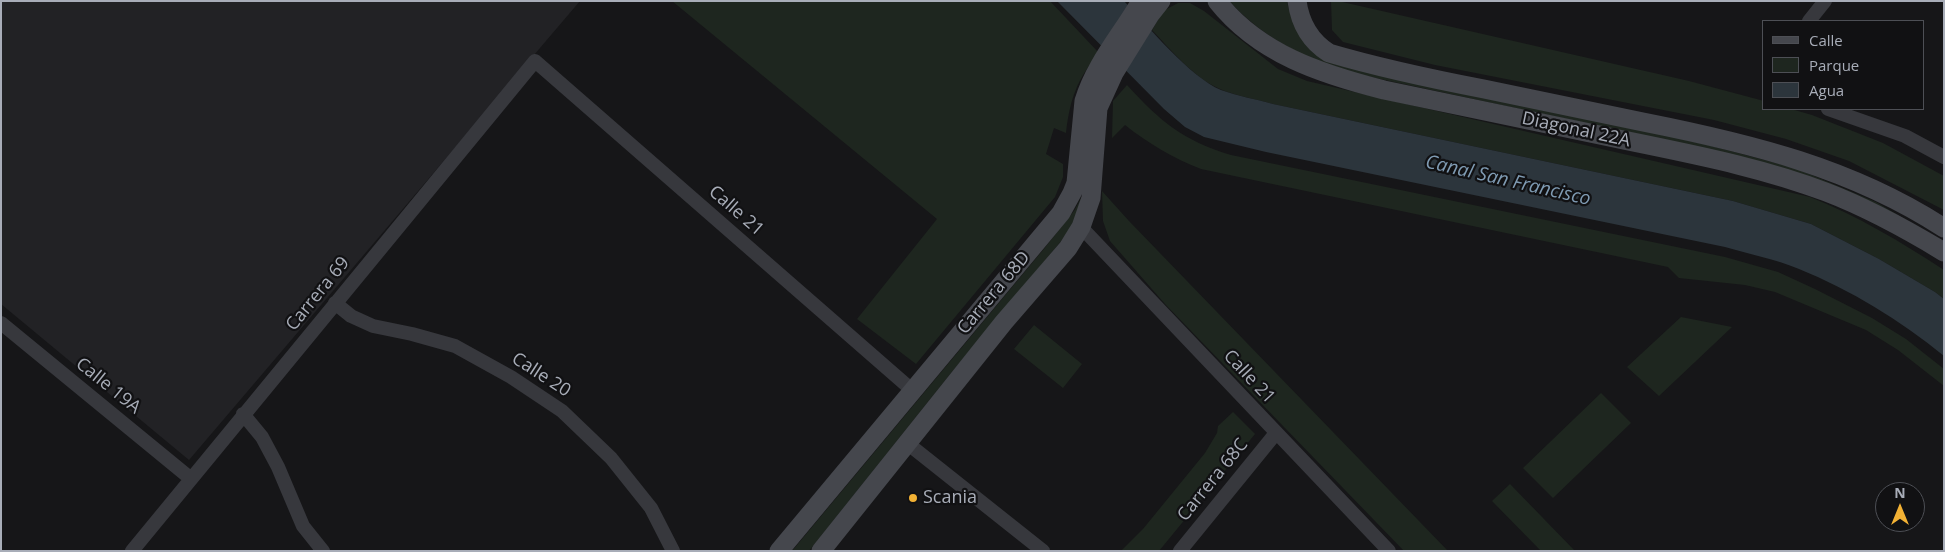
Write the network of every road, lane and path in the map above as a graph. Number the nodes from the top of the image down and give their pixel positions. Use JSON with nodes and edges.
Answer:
{"nodes":[{"id":1,"x":1216,"y":1,"type":"edge"},
{"id":2,"x":1297,"y":1,"type":"edge"},
{"id":3,"x":1825,"y":1,"type":"edge"},
{"id":4,"x":1148,"y":6,"type":"edge"},
{"id":5,"x":1810,"y":20,"type":"edge"},
{"id":6,"x":535,"y":61,"type":"joint"},
{"id":7,"x":1108,"y":68,"type":"junction"},
{"id":8,"x":1831,"y":110,"type":"edge"},
{"id":9,"x":1944,"y":157,"type":"edge"},
{"id":10,"x":1081,"y":227,"type":"junction"},
{"id":11,"x":1944,"y":228,"type":"edge"},
{"id":12,"x":1944,"y":252,"type":"edge"},
{"id":13,"x":335,"y":303,"type":"junction"},
{"id":14,"x":1,"y":322,"type":"edge"},
{"id":15,"x":912,"y":390,"type":"junction"},
{"id":16,"x":243,"y":414,"type":"junction"},
{"id":17,"x":1276,"y":433,"type":"junction"},
{"id":18,"x":907,"y":443,"type":"junction"},
{"id":19,"x":190,"y":478,"type":"junction"},
{"id":20,"x":132,"y":551,"type":"edge"},
{"id":21,"x":323,"y":551,"type":"edge"},
{"id":22,"x":673,"y":551,"type":"edge"},
{"id":23,"x":780,"y":551,"type":"edge"},
{"id":24,"x":821,"y":551,"type":"edge"},
{"id":25,"x":1043,"y":551,"type":"edge"},
{"id":26,"x":1180,"y":551,"type":"edge"},
{"id":27,"x":1390,"y":551,"type":"edge"}],
"edges":[{"from":1,"to":12,"type":"street","name":"Diagonal 22A"},
{"from":2,"to":11,"type":"street","name":"Diagonal 22A"},
{"from":3,"to":5,"type":"street"},
{"from":4,"to":7,"type":"street","name":"Carrera 68D"},
{"from":6,"to":13,"type":"street","name":"Carrera 69"},
{"from":6,"to":15,"type":"street","name":"Calle 21"},
{"from":7,"to":10,"type":"street","name":"Carrera 68D"},
{"from":7,"to":15,"type":"street","name":"Carrera 68D"},
{"from":8,"to":9,"type":"street"},
{"from":10,"to":17,"type":"street","name":"Calle 21"},
{"from":10,"to":18,"type":"street","name":"Carrera 68D"},
{"from":13,"to":16,"type":"street","name":"Carrera 69"},
{"from":13,"to":22,"type":"street","name":"Calle 20"},
{"from":14,"to":19,"type":"street","name":"Calle 19A"},
{"from":15,"to":23,"type":"street","name":"Carrera 68D"},
{"from":16,"to":19,"type":"street","name":"Carrera 69"},
{"from":16,"to":21,"type":"street"},
{"from":17,"to":26,"type":"street","name":"Carrera 68C"},
{"from":17,"to":27,"type":"street","name":"Calle 21"},
{"from":18,"to":24,"type":"street","name":"Carrera 68D"},
{"from":18,"to":25,"type":"street"},
{"from":19,"to":20,"type":"street","name":"Carrera 69"}]}
